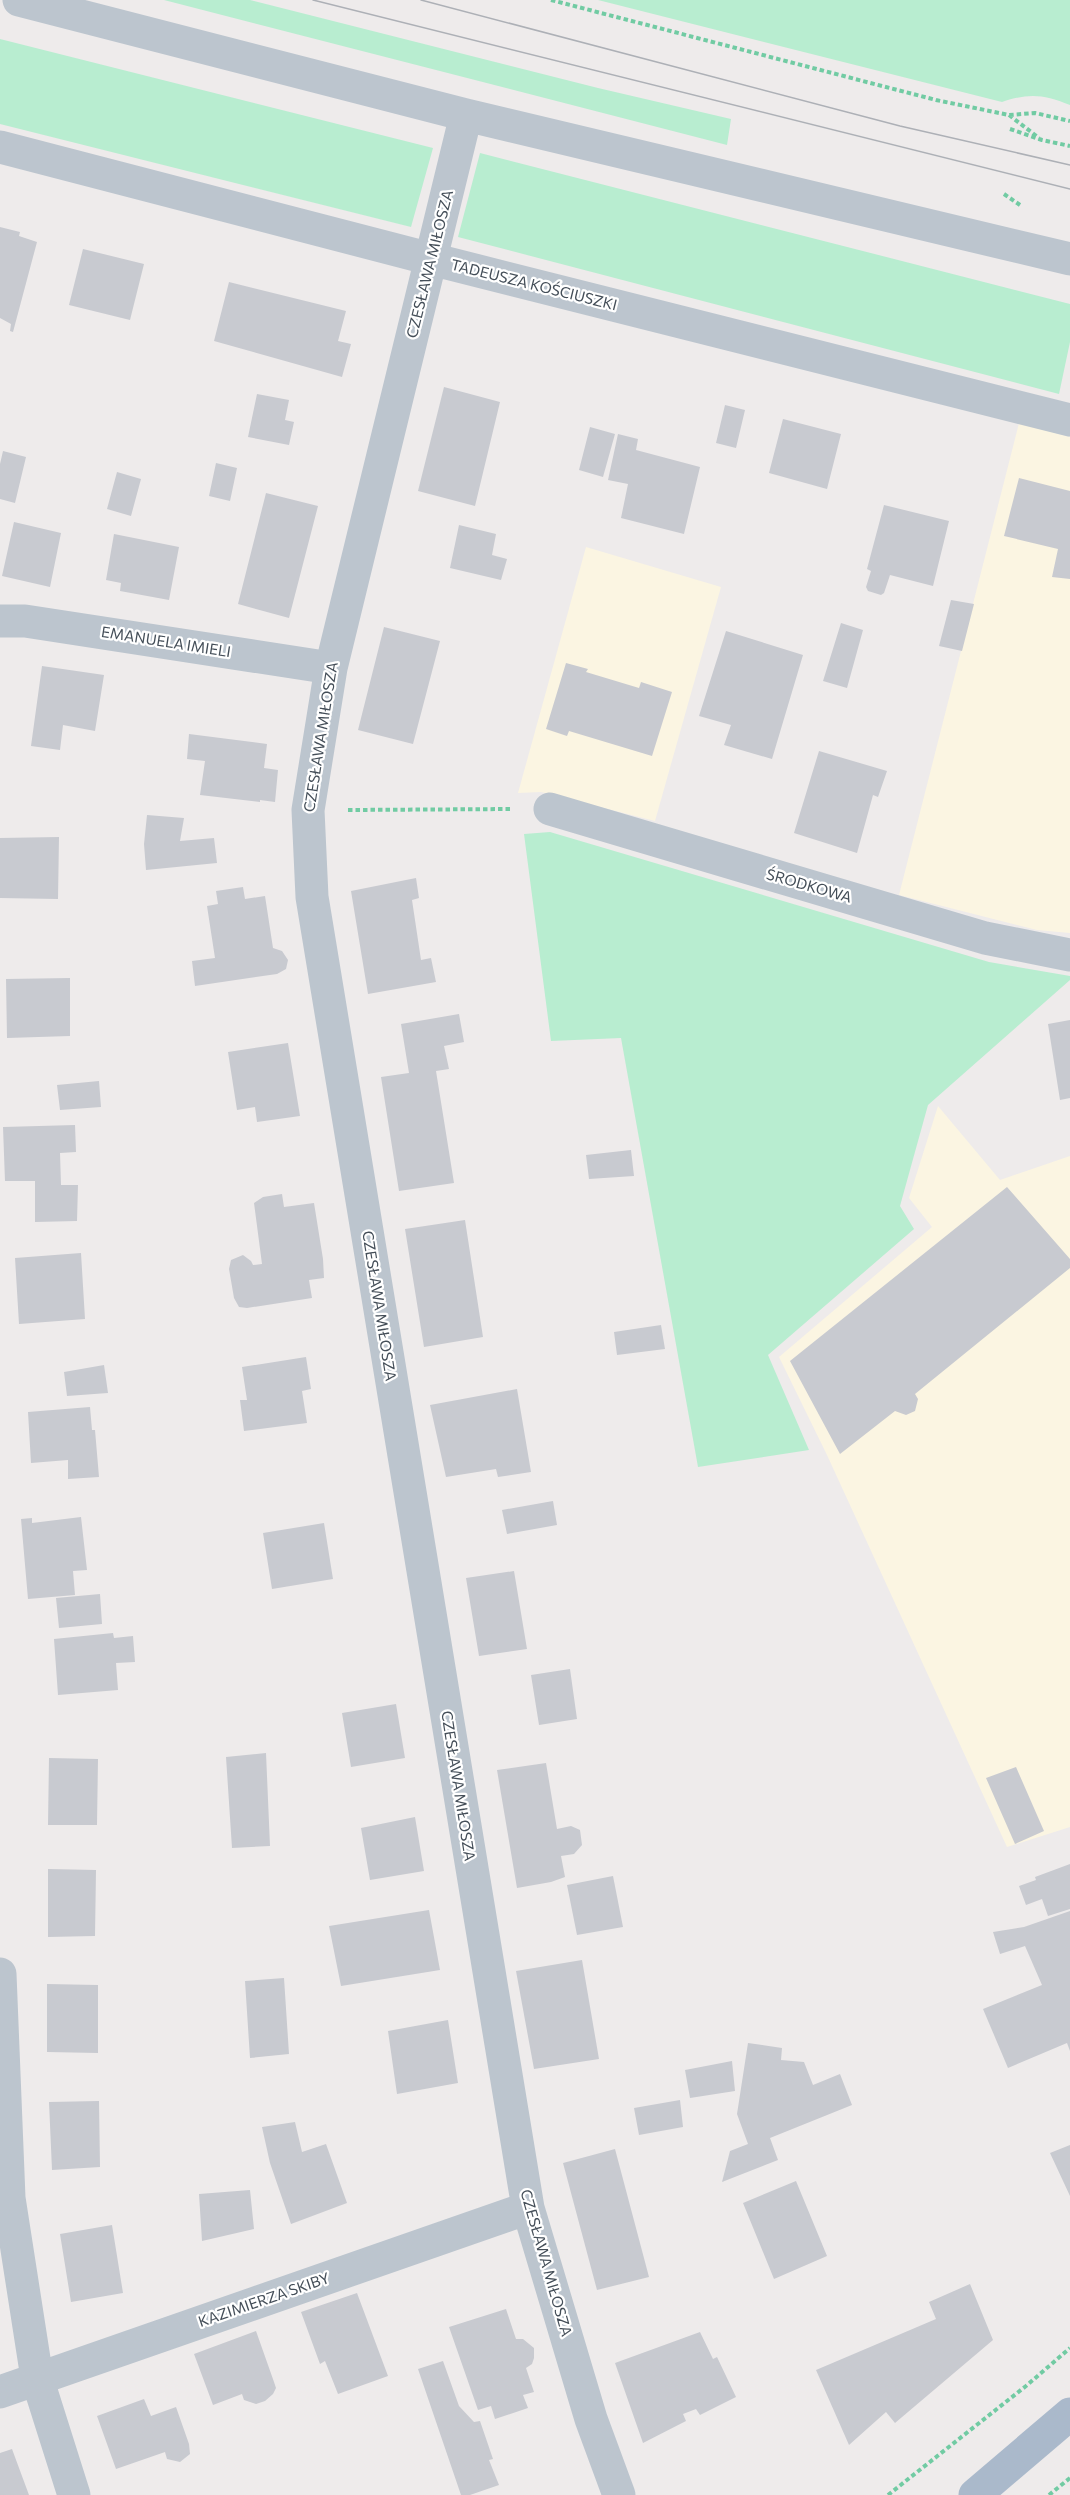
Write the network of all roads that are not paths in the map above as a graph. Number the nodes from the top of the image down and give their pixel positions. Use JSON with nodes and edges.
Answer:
{"nodes":[{"id":1,"x":20,"y":0,"type":"edge"},
{"id":2,"x":466,"y":115,"type":"junction"},
{"id":3,"x":0,"y":147,"type":"edge"},
{"id":4,"x":1070,"y":259,"type":"edge"},
{"id":5,"x":431,"y":260,"type":"junction"},
{"id":6,"x":1070,"y":420,"type":"edge"},
{"id":7,"x":0,"y":621,"type":"edge"},
{"id":8,"x":331,"y":668,"type":"junction"},
{"id":9,"x":550,"y":809,"type":"road end"},
{"id":10,"x":1070,"y":955,"type":"edge"},
{"id":11,"x":0,"y":1974,"type":"edge"},
{"id":12,"x":528,"y":2208,"type":"junction"},
{"id":13,"x":37,"y":2378,"type":"junction"},
{"id":14,"x":0,"y":2392,"type":"edge"},
{"id":15,"x":1070,"y":2414,"type":"edge"},
{"id":16,"x":74,"y":2495,"type":"edge"},
{"id":17,"x":620,"y":2495,"type":"edge"},
{"id":18,"x":975,"y":2495,"type":"edge"}],
"edges":[{"from":1,"to":2,"type":"street"},
{"from":2,"to":4,"type":"street"},
{"from":2,"to":5,"type":"street","name":"CZESŁAWA MIŁOSZA"},
{"from":3,"to":5,"type":"street","name":"TADEUSZA KOŚCIUSZKI"},
{"from":5,"to":6,"type":"street","name":"TADEUSZA KOŚCIUSZKI"},
{"from":5,"to":8,"type":"street","name":"CZESŁAWA MIŁOSZA"},
{"from":7,"to":8,"type":"street","name":"EMANUELA IMIELI"},
{"from":8,"to":12,"type":"street","name":"CZESŁAWA MIŁOSZA"},
{"from":9,"to":10,"type":"street","name":"ŚRODKOWA"},
{"from":11,"to":13,"type":"street"},
{"from":12,"to":13,"type":"street","name":"KAZIMIERZA SKIBY"},
{"from":12,"to":17,"type":"street","name":"CZESŁAWA MIŁOSZA"},
{"from":13,"to":14,"type":"street","name":"KAZIMIERZA SKIBY"},
{"from":13,"to":16,"type":"street"},
{"from":15,"to":18,"type":"main road"}]}
